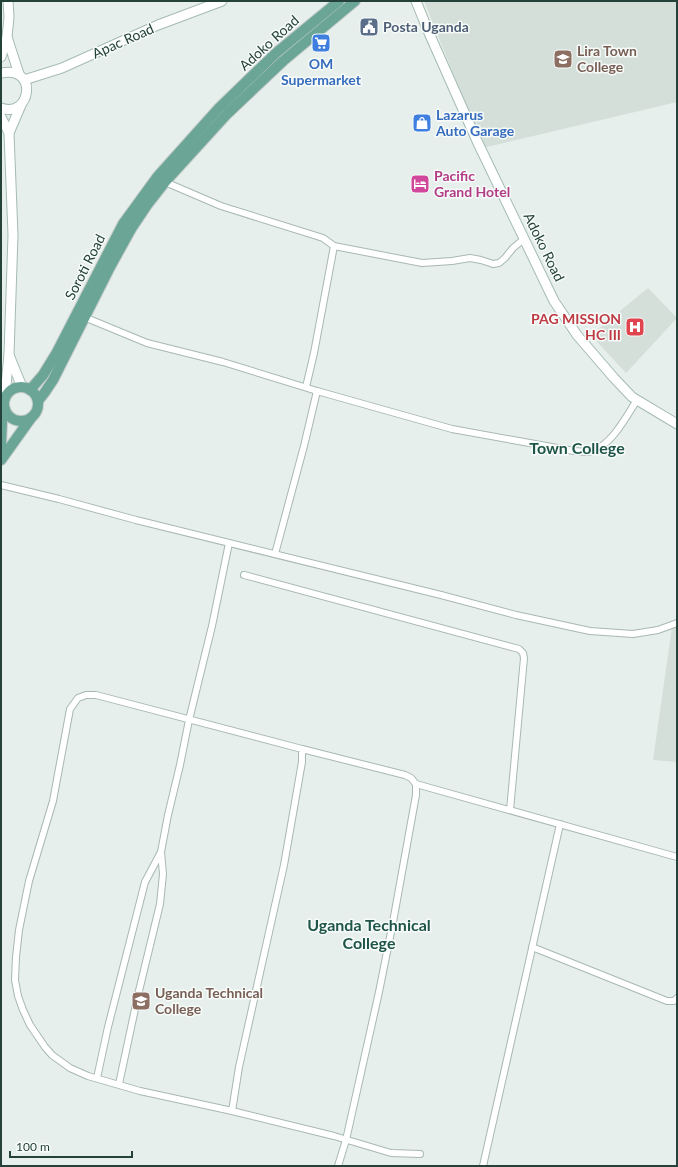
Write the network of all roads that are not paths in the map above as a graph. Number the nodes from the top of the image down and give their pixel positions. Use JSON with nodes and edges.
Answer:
{"nodes":[{"id":1,"x":8,"y":1,"type":"edge"},
{"id":2,"x":222,"y":1,"type":"edge"},
{"id":3,"x":339,"y":1,"type":"edge"},
{"id":4,"x":355,"y":1,"type":"edge"},
{"id":5,"x":416,"y":1,"type":"edge"},
{"id":6,"x":7,"y":37,"type":"junction"},
{"id":7,"x":1,"y":56,"type":"edge"},
{"id":8,"x":1,"y":72,"type":"edge"},
{"id":9,"x":22,"y":77,"type":"junction"},
{"id":10,"x":21,"y":105,"type":"junction"},
{"id":11,"x":1,"y":108,"type":"edge"},
{"id":12,"x":223,"y":111,"type":"junction"},
{"id":13,"x":1,"y":117,"type":"edge"},
{"id":14,"x":9,"y":133,"type":"junction"},
{"id":15,"x":162,"y":179,"type":"junction"},
{"id":16,"x":524,"y":239,"type":"junction"},
{"id":17,"x":334,"y":246,"type":"junction"},
{"id":18,"x":84,"y":317,"type":"junction"},
{"id":19,"x":9,"y":354,"type":"junction"},
{"id":20,"x":306,"y":387,"type":"junction"},
{"id":21,"x":26,"y":388,"type":"junction"},
{"id":22,"x":317,"y":391,"type":"junction"},
{"id":23,"x":5,"y":396,"type":"junction"},
{"id":24,"x":637,"y":400,"type":"junction"},
{"id":25,"x":38,"y":401,"type":"junction"},
{"id":26,"x":4,"y":410,"type":"junction"},
{"id":27,"x":31,"y":418,"type":"junction"},
{"id":28,"x":677,"y":424,"type":"edge"},
{"id":29,"x":1,"y":445,"type":"edge"},
{"id":30,"x":1,"y":460,"type":"edge"},
{"id":31,"x":1,"y":485,"type":"edge"},
{"id":32,"x":230,"y":543,"type":"junction"},
{"id":33,"x":275,"y":554,"type":"junction"},
{"id":34,"x":244,"y":575,"type":"dead end"},
{"id":35,"x":677,"y":623,"type":"edge"},
{"id":36,"x":188,"y":720,"type":"junction"},
{"id":37,"x":302,"y":748,"type":"junction"},
{"id":38,"x":416,"y":784,"type":"junction"},
{"id":39,"x":510,"y":810,"type":"junction"},
{"id":40,"x":560,"y":824,"type":"junction"},
{"id":41,"x":161,"y":852,"type":"junction"},
{"id":42,"x":677,"y":857,"type":"edge"},
{"id":43,"x":532,"y":948,"type":"junction"},
{"id":44,"x":677,"y":998,"type":"edge"},
{"id":45,"x":96,"y":1078,"type":"junction"},
{"id":46,"x":119,"y":1084,"type":"junction"},
{"id":47,"x":232,"y":1111,"type":"junction"},
{"id":48,"x":346,"y":1140,"type":"junction"},
{"id":49,"x":420,"y":1154,"type":"dead end"},
{"id":50,"x":338,"y":1166,"type":"edge"},
{"id":51,"x":483,"y":1166,"type":"edge"}],
"edges":[{"from":1,"to":6,"type":"street"},
{"from":2,"to":9,"type":"street","name":"Apac Road"},
{"from":3,"to":12,"type":"main road","name":"Adoko Road"},
{"from":4,"to":12,"type":"main road","name":"Adoko Road"},
{"from":5,"to":16,"type":"street","name":"Adoko Road"},
{"from":6,"to":7,"type":"street"},
{"from":6,"to":9,"type":"street"},
{"from":8,"to":9,"type":"street"},
{"from":9,"to":10,"type":"street"},
{"from":10,"to":11,"type":"street"},
{"from":10,"to":14,"type":"street"},
{"from":12,"to":15,"type":"main road"},
{"from":13,"to":14,"type":"street"},
{"from":14,"to":19,"type":"street"},
{"from":15,"to":17,"type":"street"},
{"from":15,"to":18,"type":"main road","name":"Soroti Road"},
{"from":15,"to":21,"type":"main road","name":"Soroti Road"},
{"from":16,"to":17,"type":"street"},
{"from":16,"to":24,"type":"street","name":"Adoko Road"},
{"from":17,"to":20,"type":"street"},
{"from":18,"to":20,"type":"street"},
{"from":18,"to":25,"type":"main road","name":"Soroti Road"},
{"from":19,"to":21,"type":"street"},
{"from":19,"to":23,"type":"street"},
{"from":20,"to":22,"type":"street"},
{"from":21,"to":23,"type":"main road"},
{"from":21,"to":25,"type":"main road"},
{"from":22,"to":24,"type":"street"},
{"from":22,"to":33,"type":"street"},
{"from":23,"to":26,"type":"main road"},
{"from":24,"to":28,"type":"street","name":"Adoko Road"},
{"from":25,"to":27,"type":"main road"},
{"from":26,"to":27,"type":"main road"},
{"from":26,"to":29,"type":"main road"},
{"from":27,"to":30,"type":"main road"},
{"from":31,"to":32,"type":"street"},
{"from":32,"to":33,"type":"street"},
{"from":32,"to":36,"type":"street"},
{"from":33,"to":35,"type":"street"},
{"from":34,"to":39,"type":"street"},
{"from":36,"to":37,"type":"street"},
{"from":36,"to":41,"type":"street"},
{"from":36,"to":45,"type":"street"},
{"from":37,"to":38,"type":"street"},
{"from":37,"to":47,"type":"street"},
{"from":38,"to":39,"type":"street"},
{"from":38,"to":48,"type":"street"},
{"from":39,"to":40,"type":"street"},
{"from":40,"to":42,"type":"street"},
{"from":40,"to":43,"type":"street"},
{"from":41,"to":45,"type":"street"},
{"from":41,"to":46,"type":"street"},
{"from":43,"to":44,"type":"street"},
{"from":43,"to":51,"type":"street"},
{"from":45,"to":46,"type":"street"},
{"from":46,"to":47,"type":"street"},
{"from":47,"to":48,"type":"street"},
{"from":48,"to":49,"type":"street"},
{"from":48,"to":50,"type":"street"}]}
